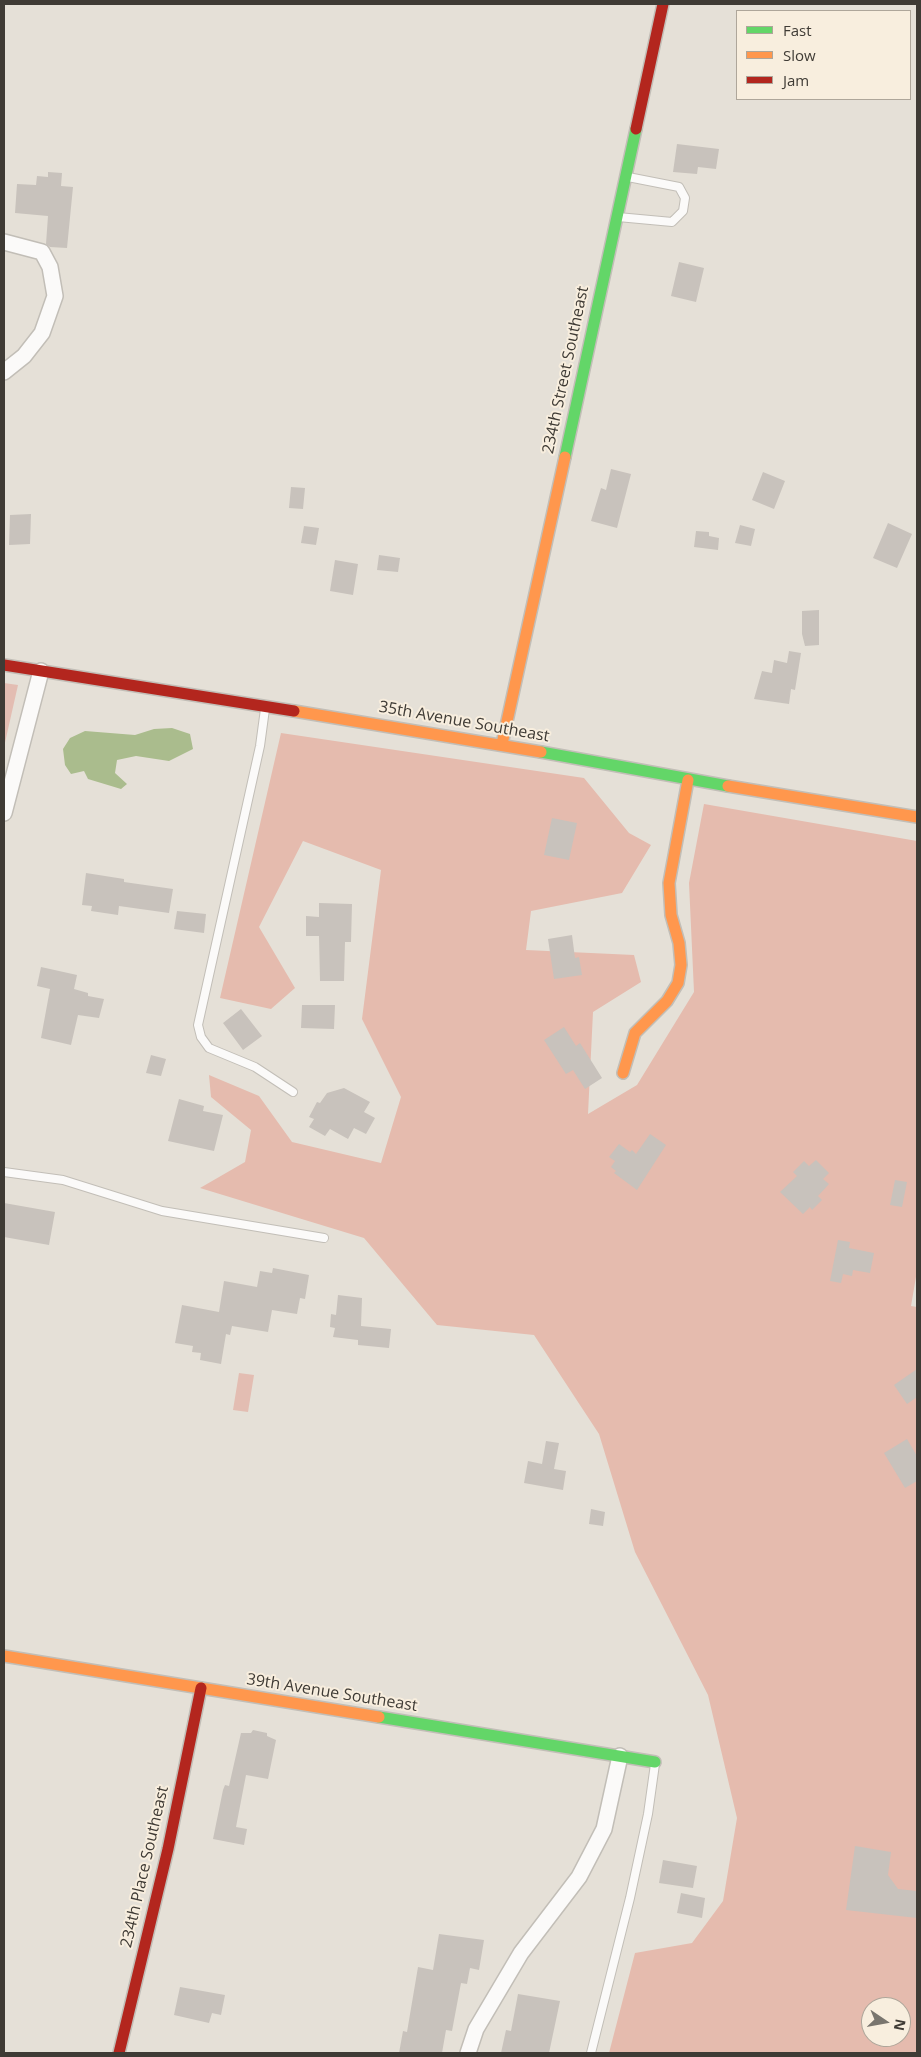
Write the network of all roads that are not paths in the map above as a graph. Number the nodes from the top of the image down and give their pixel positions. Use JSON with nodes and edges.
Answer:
{"nodes":[{"id":1,"x":663,"y":4,"type":"edge"},
{"id":2,"x":625,"y":177,"type":"junction"},
{"id":3,"x":616,"y":216,"type":"junction"},
{"id":4,"x":4,"y":242,"type":"edge"},
{"id":5,"x":4,"y":372,"type":"edge"},
{"id":6,"x":4,"y":665,"type":"edge"},
{"id":7,"x":41,"y":671,"type":"junction"},
{"id":8,"x":265,"y":707,"type":"junction"},
{"id":9,"x":502,"y":744,"type":"junction"},
{"id":10,"x":688,"y":780,"type":"junction"},
{"id":11,"x":4,"y":813,"type":"edge"},
{"id":12,"x":917,"y":817,"type":"edge"},
{"id":13,"x":623,"y":1073,"type":"dead end"},
{"id":14,"x":293,"y":1092,"type":"dead end"},
{"id":15,"x":4,"y":1172,"type":"edge"},
{"id":16,"x":324,"y":1238,"type":"dead end"},
{"id":17,"x":4,"y":1656,"type":"edge"},
{"id":18,"x":201,"y":1688,"type":"junction"},
{"id":19,"x":620,"y":1756,"type":"junction"},
{"id":20,"x":655,"y":1762,"type":"joint"},
{"id":21,"x":119,"y":2053,"type":"edge"},
{"id":22,"x":468,"y":2053,"type":"edge"},
{"id":23,"x":591,"y":2053,"type":"edge"}],
"edges":[{"from":1,"to":2,"type":"street","name":"234th Street Southeast"},
{"from":2,"to":3,"type":"street","name":"234th Street Southeast"},
{"from":2,"to":3,"type":"lane"},
{"from":3,"to":9,"type":"street","name":"234th Street Southeast"},
{"from":4,"to":5,"type":"street"},
{"from":6,"to":7,"type":"street","name":"35th Avenue Southeast"},
{"from":7,"to":8,"type":"street","name":"35th Avenue Southeast"},
{"from":7,"to":11,"type":"street"},
{"from":8,"to":9,"type":"street","name":"35th Avenue Southeast"},
{"from":8,"to":14,"type":"lane"},
{"from":9,"to":10,"type":"street","name":"35th Avenue Southeast"},
{"from":10,"to":12,"type":"street","name":"35th Avenue Southeast"},
{"from":10,"to":13,"type":"street"},
{"from":15,"to":16,"type":"lane"},
{"from":17,"to":18,"type":"street","name":"39th Avenue Southeast"},
{"from":18,"to":19,"type":"street","name":"39th Avenue Southeast"},
{"from":18,"to":21,"type":"street","name":"234th Place Southeast"},
{"from":19,"to":20,"type":"street","name":"39th Avenue Southeast"},
{"from":19,"to":22,"type":"street"},
{"from":20,"to":23,"type":"lane"}]}
